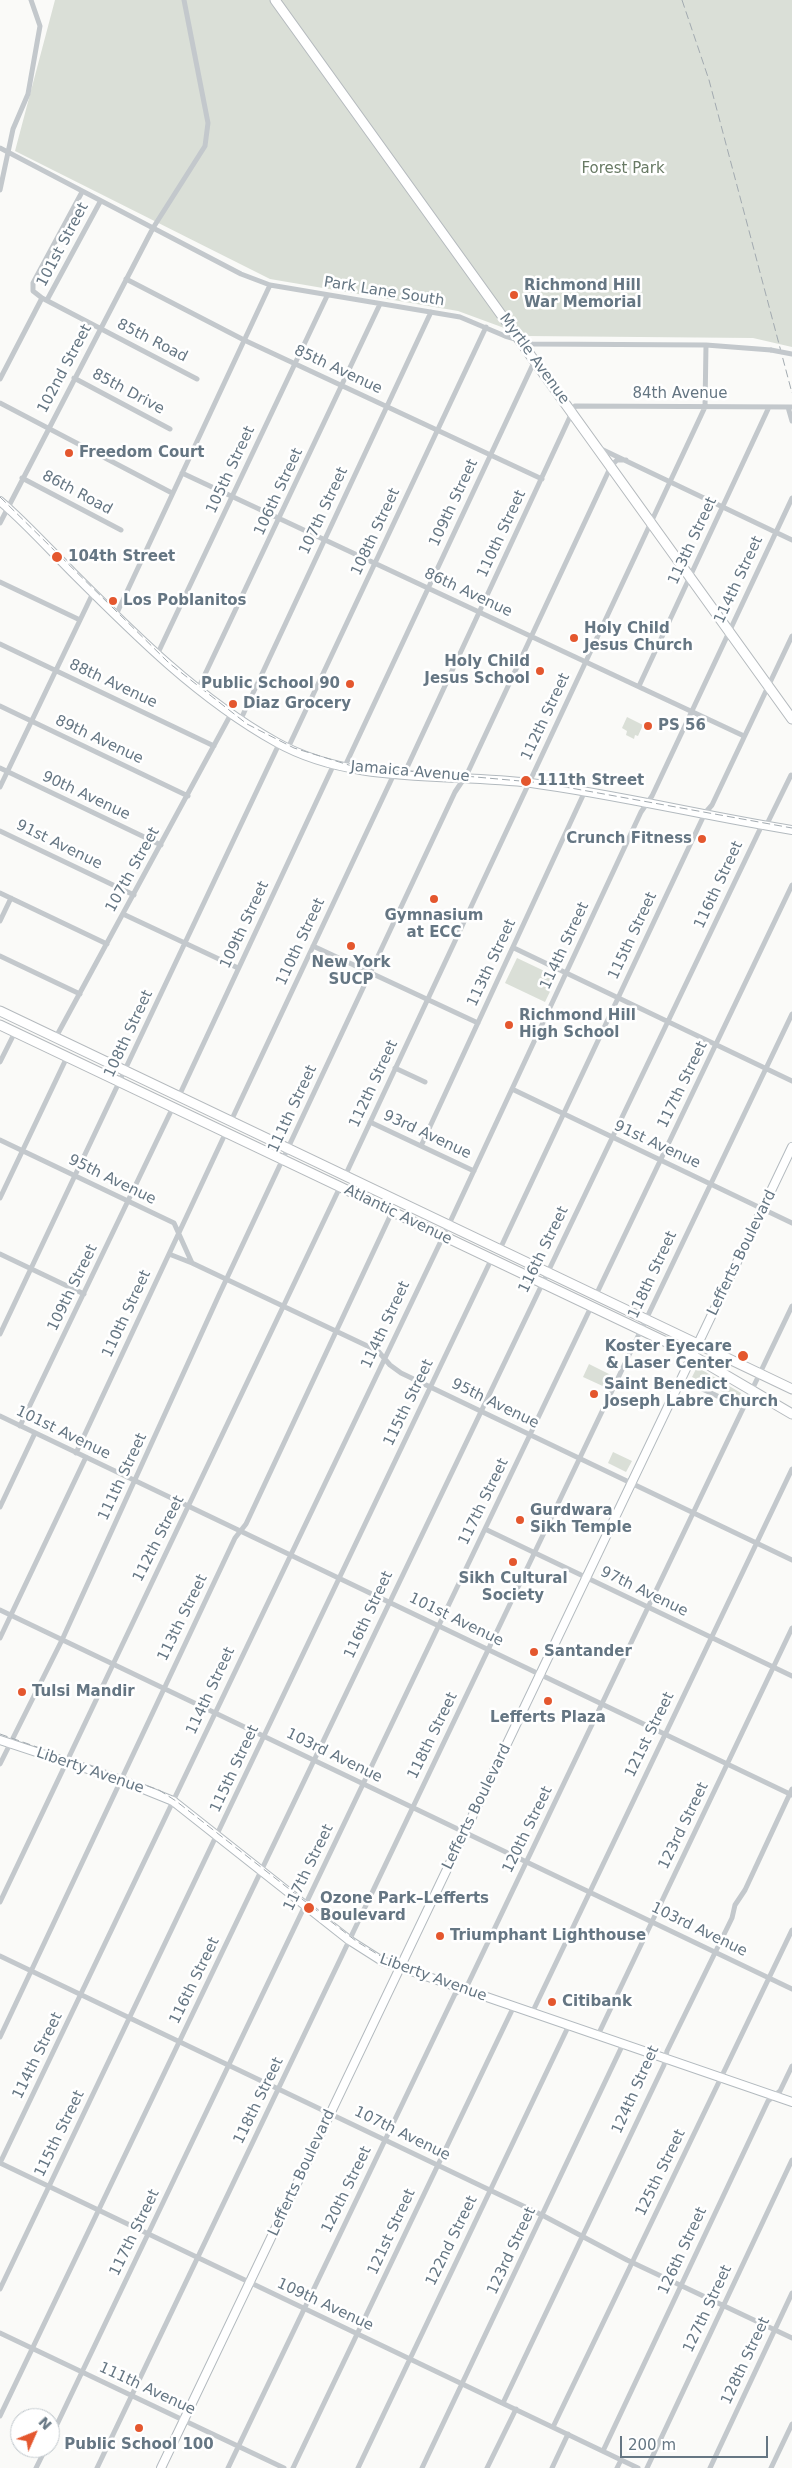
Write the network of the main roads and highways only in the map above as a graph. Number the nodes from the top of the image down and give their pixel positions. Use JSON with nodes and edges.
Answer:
{"nodes":[{"id":1,"x":275,"y":0,"type":"edge"},
{"id":2,"x":792,"y":719,"type":"edge"},
{"id":3,"x":0,"y":1011,"type":"edge"},
{"id":4,"x":0,"y":1025,"type":"edge"},
{"id":5,"x":792,"y":1389,"type":"edge"},
{"id":6,"x":792,"y":1414,"type":"edge"}],
"edges":[{"from":1,"to":2,"type":"main road","name":"Myrtle Avenue"},
{"from":3,"to":5,"type":"main road","name":"Atlantic Avenue"},
{"from":4,"to":6,"type":"main road","name":"Atlantic Avenue"}]}
